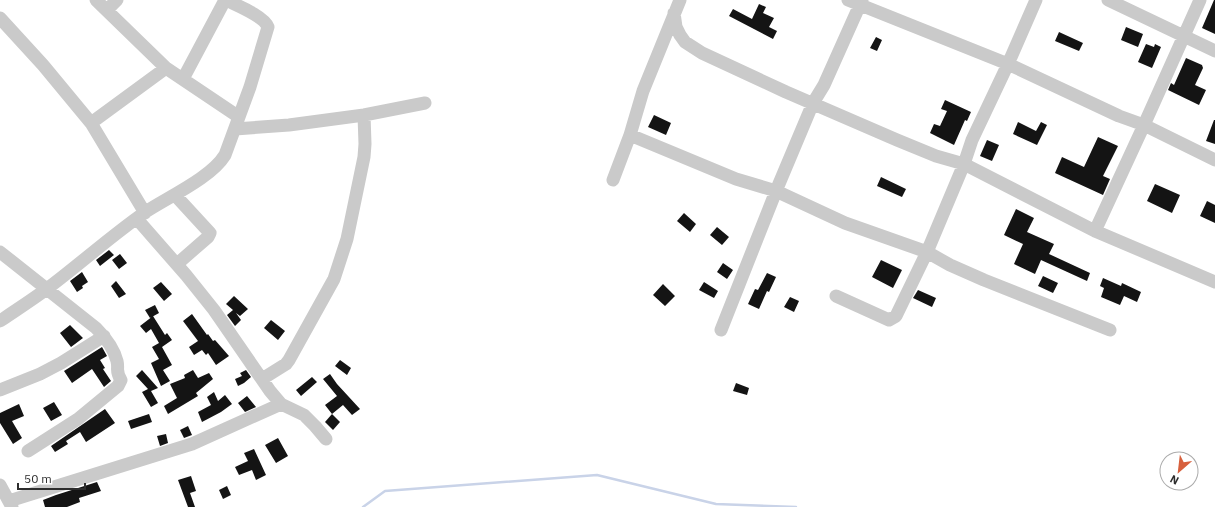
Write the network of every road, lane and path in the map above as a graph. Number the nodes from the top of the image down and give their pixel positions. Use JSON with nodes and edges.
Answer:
{"nodes":[{"id":1,"x":96,"y":0,"type":"edge"},
{"id":2,"x":117,"y":0,"type":"edge"},
{"id":3,"x":226,"y":0,"type":"edge"},
{"id":4,"x":680,"y":0,"type":"edge"},
{"id":5,"x":1036,"y":0,"type":"edge"},
{"id":6,"x":1108,"y":0,"type":"edge"},
{"id":7,"x":1200,"y":0,"type":"edge"},
{"id":8,"x":857,"y":2,"type":"edge"},
{"id":9,"x":107,"y":10,"type":"junction"},
{"id":10,"x":674,"y":13,"type":"junction"},
{"id":11,"x":0,"y":18,"type":"edge"},
{"id":12,"x":1183,"y":36,"type":"junction"},
{"id":13,"x":1215,"y":51,"type":"edge"},
{"id":14,"x":1008,"y":64,"type":"junction"},
{"id":15,"x":166,"y":68,"type":"junction"},
{"id":16,"x":183,"y":79,"type":"junction"},
{"id":17,"x":425,"y":103,"type":"dead end"},
{"id":18,"x":813,"y":103,"type":"junction"},
{"id":19,"x":364,"y":115,"type":"junction"},
{"id":20,"x":91,"y":123,"type":"junction"},
{"id":21,"x":237,"y":123,"type":"junction"},
{"id":22,"x":1144,"y":125,"type":"junction"},
{"id":23,"x":630,"y":136,"type":"junction"},
{"id":24,"x":1215,"y":160,"type":"edge"},
{"id":25,"x":964,"y":164,"type":"junction"},
{"id":26,"x":613,"y":180,"type":"dead end"},
{"id":27,"x":776,"y":191,"type":"junction"},
{"id":28,"x":175,"y":195,"type":"junction"},
{"id":29,"x":141,"y":216,"type":"junction"},
{"id":30,"x":1095,"y":231,"type":"junction"},
{"id":31,"x":0,"y":252,"type":"edge"},
{"id":32,"x":927,"y":252,"type":"junction"},
{"id":33,"x":177,"y":264,"type":"junction"},
{"id":34,"x":1215,"y":282,"type":"edge"},
{"id":35,"x":47,"y":289,"type":"junction"},
{"id":36,"x":836,"y":296,"type":"dead end"},
{"id":37,"x":0,"y":321,"type":"edge"},
{"id":38,"x":720,"y":330,"type":"dead end"},
{"id":39,"x":1110,"y":330,"type":"dead end"},
{"id":40,"x":104,"y":336,"type":"junction"},
{"id":41,"x":262,"y":379,"type":"junction"},
{"id":42,"x":0,"y":390,"type":"edge"},
{"id":43,"x":281,"y":404,"type":"junction"},
{"id":44,"x":326,"y":439,"type":"dead end"},
{"id":45,"x":28,"y":451,"type":"dead end"},
{"id":46,"x":0,"y":485,"type":"edge"},
{"id":47,"x":11,"y":504,"type":"edge"}],
"edges":[{"from":1,"to":9,"type":"street"},
{"from":2,"to":9,"type":"street"},
{"from":3,"to":16,"type":"street"},
{"from":3,"to":21,"type":"street"},
{"from":4,"to":10,"type":"street"},
{"from":5,"to":14,"type":"street"},
{"from":6,"to":12,"type":"street"},
{"from":7,"to":12,"type":"street"},
{"from":8,"to":14,"type":"street"},
{"from":8,"to":18,"type":"street"},
{"from":9,"to":15,"type":"street"},
{"from":10,"to":18,"type":"street"},
{"from":10,"to":23,"type":"street"},
{"from":11,"to":20,"type":"street"},
{"from":12,"to":13,"type":"street"},
{"from":12,"to":22,"type":"street"},
{"from":14,"to":22,"type":"street"},
{"from":14,"to":25,"type":"street"},
{"from":15,"to":16,"type":"street"},
{"from":15,"to":20,"type":"street"},
{"from":16,"to":21,"type":"street"},
{"from":17,"to":19,"type":"street"},
{"from":18,"to":25,"type":"street"},
{"from":18,"to":27,"type":"street"},
{"from":19,"to":21,"type":"street"},
{"from":19,"to":41,"type":"street"},
{"from":20,"to":29,"type":"street"},
{"from":21,"to":28,"type":"street"},
{"from":22,"to":24,"type":"street"},
{"from":22,"to":30,"type":"street"},
{"from":23,"to":26,"type":"street"},
{"from":23,"to":27,"type":"street"},
{"from":25,"to":30,"type":"street"},
{"from":25,"to":32,"type":"street"},
{"from":27,"to":32,"type":"street"},
{"from":27,"to":38,"type":"street"},
{"from":28,"to":29,"type":"street"},
{"from":28,"to":33,"type":"street"},
{"from":29,"to":33,"type":"street"},
{"from":29,"to":35,"type":"street"},
{"from":30,"to":34,"type":"street"},
{"from":31,"to":35,"type":"street"},
{"from":32,"to":36,"type":"street"},
{"from":32,"to":39,"type":"street"},
{"from":33,"to":41,"type":"street"},
{"from":35,"to":37,"type":"street"},
{"from":35,"to":40,"type":"street"},
{"from":40,"to":42,"type":"street"},
{"from":40,"to":45,"type":"street"},
{"from":41,"to":43,"type":"street"},
{"from":43,"to":44,"type":"street"},
{"from":43,"to":47,"type":"street"},
{"from":46,"to":47,"type":"street"}]}
